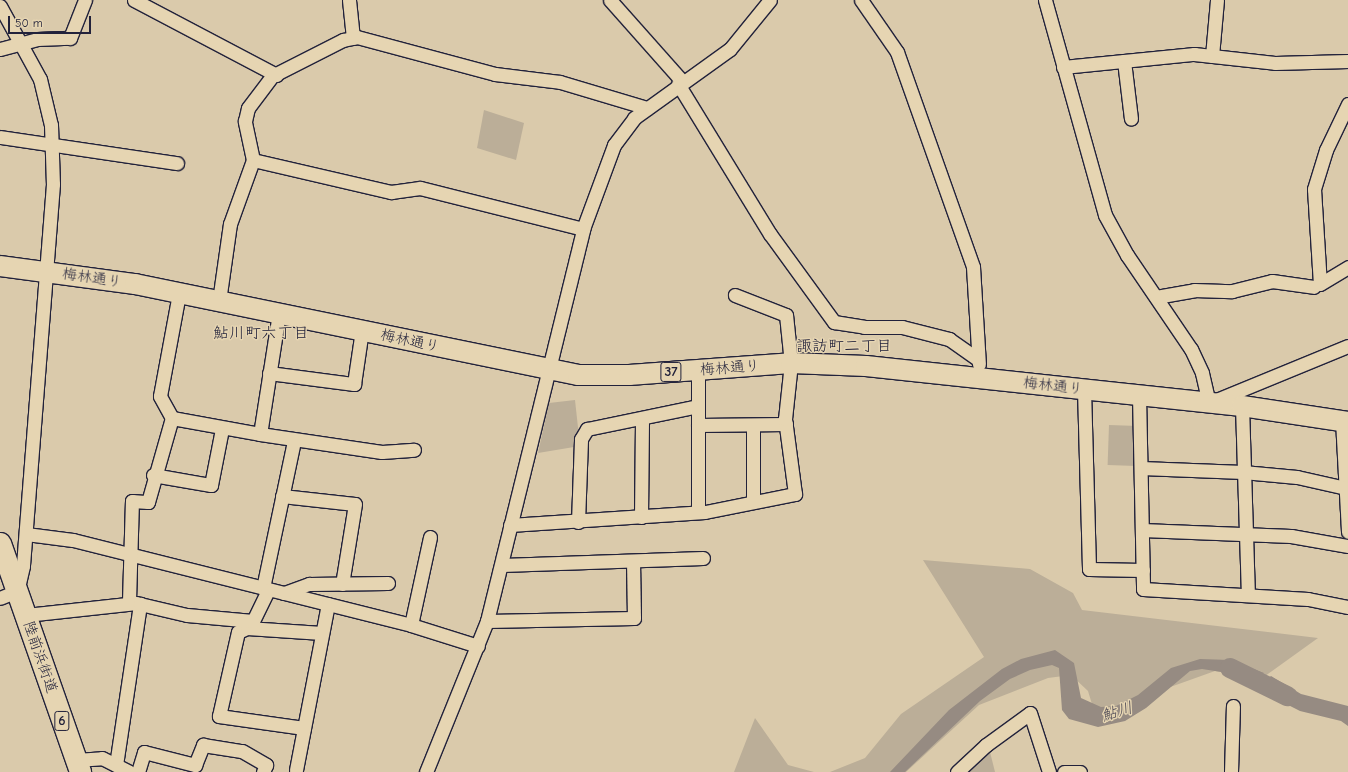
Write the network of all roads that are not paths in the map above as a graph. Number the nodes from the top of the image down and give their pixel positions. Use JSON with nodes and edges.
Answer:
{"nodes":[{"id":1,"x":85,"y":0,"type":"edge"},
{"id":2,"x":134,"y":0,"type":"edge"},
{"id":3,"x":349,"y":0,"type":"edge"},
{"id":4,"x":610,"y":0,"type":"edge"},
{"id":5,"x":770,"y":0,"type":"edge"},
{"id":6,"x":861,"y":0,"type":"edge"},
{"id":7,"x":1045,"y":0,"type":"edge"},
{"id":8,"x":1217,"y":0,"type":"edge"},
{"id":9,"x":0,"y":6,"type":"edge"},
{"id":10,"x":353,"y":38,"type":"junction"},
{"id":11,"x":23,"y":44,"type":"junction"},
{"id":12,"x":0,"y":49,"type":"edge"},
{"id":13,"x":1212,"y":56,"type":"junction"},
{"id":14,"x":1124,"y":61,"type":"junction"},
{"id":15,"x":1348,"y":61,"type":"edge"},
{"id":16,"x":1063,"y":67,"type":"junction"},
{"id":17,"x":276,"y":75,"type":"junction"},
{"id":18,"x":680,"y":83,"type":"junction"},
{"id":19,"x":1348,"y":104,"type":"edge"},
{"id":20,"x":647,"y":108,"type":"junction"},
{"id":21,"x":1131,"y":119,"type":"dead end"},
{"id":22,"x":0,"y":137,"type":"edge"},
{"id":23,"x":52,"y":143,"type":"junction"},
{"id":24,"x":254,"y":160,"type":"junction"},
{"id":25,"x":177,"y":163,"type":"dead end"},
{"id":26,"x":583,"y":229,"type":"junction"},
{"id":27,"x":0,"y":266,"type":"edge"},
{"id":28,"x":1348,"y":267,"type":"edge"},
{"id":29,"x":46,"y":272,"type":"junction"},
{"id":30,"x":1314,"y":287,"type":"dead end"},
{"id":31,"x":179,"y":293,"type":"junction"},
{"id":32,"x":735,"y":295,"type":"dead end"},
{"id":33,"x":1156,"y":297,"type":"junction"},
{"id":34,"x":219,"y":301,"type":"junction"},
{"id":35,"x":279,"y":313,"type":"junction"},
{"id":36,"x":362,"y":330,"type":"junction"},
{"id":37,"x":1348,"y":346,"type":"edge"},
{"id":38,"x":791,"y":363,"type":"junction"},
{"id":39,"x":980,"y":369,"type":"junction"},
{"id":40,"x":546,"y":370,"type":"junction"},
{"id":41,"x":698,"y":370,"type":"junction"},
{"id":42,"x":270,"y":373,"type":"junction"},
{"id":43,"x":1084,"y":389,"type":"junction"},
{"id":44,"x":1139,"y":395,"type":"junction"},
{"id":45,"x":1209,"y":403,"type":"junction"},
{"id":46,"x":698,"y":406,"type":"junction"},
{"id":47,"x":1242,"y":406,"type":"junction"},
{"id":48,"x":172,"y":418,"type":"junction"},
{"id":49,"x":642,"y":418,"type":"junction"},
{"id":50,"x":1345,"y":421,"type":"edge"},
{"id":51,"x":786,"y":424,"type":"junction"},
{"id":52,"x":698,"y":425,"type":"junction"},
{"id":53,"x":753,"y":425,"type":"junction"},
{"id":54,"x":222,"y":429,"type":"junction"},
{"id":55,"x":260,"y":434,"type":"junction"},
{"id":56,"x":294,"y":441,"type":"junction"},
{"id":57,"x":414,"y":450,"type":"dead end"},
{"id":58,"x":1141,"y":468,"type":"junction"},
{"id":59,"x":1244,"y":472,"type":"junction"},
{"id":60,"x":153,"y":475,"type":"junction"},
{"id":61,"x":1346,"y":488,"type":"junction"},
{"id":62,"x":282,"y":496,"type":"junction"},
{"id":63,"x":752,"y":502,"type":"junction"},
{"id":64,"x":698,"y":512,"type":"junction"},
{"id":65,"x":641,"y":517,"type":"junction"},
{"id":66,"x":578,"y":522,"type":"junction"},
{"id":67,"x":510,"y":525,"type":"junction"},
{"id":68,"x":1142,"y":530,"type":"junction"},
{"id":69,"x":1348,"y":532,"type":"edge"},
{"id":70,"x":26,"y":534,"type":"junction"},
{"id":71,"x":1247,"y":534,"type":"junction"},
{"id":72,"x":430,"y":537,"type":"dead end"},
{"id":73,"x":0,"y":543,"type":"edge"},
{"id":74,"x":1348,"y":546,"type":"edge"},
{"id":75,"x":129,"y":554,"type":"junction"},
{"id":76,"x":703,"y":558,"type":"dead end"},
{"id":77,"x":633,"y":562,"type":"junction"},
{"id":78,"x":502,"y":565,"type":"junction"},
{"id":79,"x":1143,"y":570,"type":"junction"},
{"id":80,"x":388,"y":583,"type":"dead end"},
{"id":81,"x":342,"y":584,"type":"junction"},
{"id":82,"x":265,"y":589,"type":"junction"},
{"id":83,"x":284,"y":593,"type":"junction"},
{"id":84,"x":8,"y":595,"type":"edge"},
{"id":85,"x":1248,"y":595,"type":"junction"},
{"id":86,"x":135,"y":603,"type":"junction"},
{"id":87,"x":328,"y":604,"type":"junction"},
{"id":88,"x":1348,"y":607,"type":"edge"},
{"id":89,"x":26,"y":615,"type":"junction"},
{"id":90,"x":487,"y":621,"type":"junction"},
{"id":91,"x":251,"y":624,"type":"junction"},
{"id":92,"x":411,"y":625,"type":"junction"},
{"id":93,"x":322,"y":633,"type":"junction"},
{"id":94,"x":478,"y":646,"type":"junction"},
{"id":95,"x":1233,"y":706,"type":"dead end"},
{"id":96,"x":304,"y":728,"type":"junction"},
{"id":97,"x":116,"y":765,"type":"junction"},
{"id":98,"x":78,"y":766,"type":"edge"},
{"id":99,"x":296,"y":770,"type":"dead end"},
{"id":100,"x":130,"y":772,"type":"edge"},
{"id":101,"x":138,"y":772,"type":"edge"},
{"id":102,"x":263,"y":772,"type":"edge"},
{"id":103,"x":426,"y":772,"type":"edge"},
{"id":104,"x":957,"y":772,"type":"edge"},
{"id":105,"x":1049,"y":772,"type":"edge"},
{"id":106,"x":1064,"y":772,"type":"edge"},
{"id":107,"x":1080,"y":772,"type":"edge"},
{"id":108,"x":1231,"y":772,"type":"edge"}],
"edges":[{"from":1,"to":11,"type":"street"},
{"from":2,"to":17,"type":"street"},
{"from":3,"to":10,"type":"street"},
{"from":4,"to":18,"type":"street"},
{"from":5,"to":18,"type":"street"},
{"from":6,"to":39,"type":"street"},
{"from":7,"to":16,"type":"street"},
{"from":8,"to":13,"type":"street"},
{"from":9,"to":11,"type":"street"},
{"from":10,"to":17,"type":"street"},
{"from":10,"to":20,"type":"street"},
{"from":11,"to":12,"type":"street"},
{"from":11,"to":23,"type":"street"},
{"from":13,"to":14,"type":"street"},
{"from":13,"to":15,"type":"street"},
{"from":14,"to":16,"type":"street"},
{"from":14,"to":21,"type":"street"},
{"from":16,"to":33,"type":"street"},
{"from":17,"to":24,"type":"street"},
{"from":18,"to":20,"type":"street"},
{"from":18,"to":39,"type":"street"},
{"from":19,"to":28,"type":"street"},
{"from":20,"to":26,"type":"street"},
{"from":22,"to":23,"type":"street"},
{"from":23,"to":25,"type":"street"},
{"from":23,"to":29,"type":"street"},
{"from":24,"to":26,"type":"street"},
{"from":24,"to":34,"type":"street"},
{"from":26,"to":40,"type":"street"},
{"from":27,"to":29,"type":"main road","name":"梅林通り","number":"37"},
{"from":29,"to":31,"type":"main road","name":"梅林通り","number":"37"},
{"from":29,"to":70,"type":"street"},
{"from":30,"to":33,"type":"street"},
{"from":31,"to":34,"type":"main road","name":"梅林通り","number":"37"},
{"from":31,"to":48,"type":"street"},
{"from":32,"to":38,"type":"street"},
{"from":33,"to":45,"type":"street"},
{"from":34,"to":35,"type":"main road","name":"梅林通り","number":"37"},
{"from":35,"to":36,"type":"main road","name":"梅林通り","number":"37"},
{"from":35,"to":42,"type":"street"},
{"from":36,"to":40,"type":"main road","name":"梅林通り","number":"37"},
{"from":36,"to":42,"type":"street"},
{"from":37,"to":45,"type":"street"},
{"from":38,"to":39,"type":"main road","name":"梅林通り","number":"37"},
{"from":38,"to":41,"type":"main road","name":"梅林通り","number":"37"},
{"from":38,"to":51,"type":"street"},
{"from":39,"to":43,"type":"main road","name":"梅林通り","number":"37"},
{"from":40,"to":41,"type":"main road","name":"梅林通り","number":"37"},
{"from":40,"to":67,"type":"street"},
{"from":41,"to":46,"type":"street"},
{"from":42,"to":55,"type":"street"},
{"from":43,"to":44,"type":"main road","name":"梅林通り","number":"37"},
{"from":43,"to":79,"type":"street"},
{"from":44,"to":45,"type":"main road","name":"梅林通り","number":"37"},
{"from":44,"to":58,"type":"street"},
{"from":45,"to":47,"type":"main road","name":"梅林通り","number":"37"},
{"from":46,"to":49,"type":"street"},
{"from":46,"to":52,"type":"street"},
{"from":47,"to":50,"type":"main road","name":"梅林通り","number":"37"},
{"from":47,"to":59,"type":"street"},
{"from":48,"to":54,"type":"street"},
{"from":48,"to":60,"type":"street"},
{"from":49,"to":65,"type":"street"},
{"from":49,"to":66,"type":"street"},
{"from":50,"to":61,"type":"street"},
{"from":51,"to":53,"type":"street"},
{"from":51,"to":63,"type":"street"},
{"from":52,"to":53,"type":"street"},
{"from":52,"to":64,"type":"street"},
{"from":53,"to":63,"type":"street"},
{"from":54,"to":55,"type":"street"},
{"from":54,"to":60,"type":"street"},
{"from":55,"to":56,"type":"street"},
{"from":56,"to":57,"type":"street"},
{"from":56,"to":62,"type":"street"},
{"from":58,"to":59,"type":"street"},
{"from":58,"to":68,"type":"street"},
{"from":59,"to":61,"type":"street"},
{"from":59,"to":71,"type":"street"},
{"from":60,"to":75,"type":"street"},
{"from":61,"to":69,"type":"street"},
{"from":62,"to":81,"type":"street"},
{"from":62,"to":82,"type":"street"},
{"from":63,"to":64,"type":"street"},
{"from":64,"to":65,"type":"street"},
{"from":65,"to":66,"type":"street"},
{"from":66,"to":67,"type":"street"},
{"from":67,"to":78,"type":"street"},
{"from":68,"to":71,"type":"street"},
{"from":68,"to":79,"type":"street"},
{"from":70,"to":75,"type":"street"},
{"from":70,"to":84,"type":"street"},
{"from":71,"to":74,"type":"street"},
{"from":71,"to":85,"type":"street"},
{"from":72,"to":92,"type":"street"},
{"from":73,"to":84,"type":"highway","name":"陸前浜街道","number":"6"},
{"from":75,"to":82,"type":"street"},
{"from":75,"to":86,"type":"street"},
{"from":76,"to":77,"type":"street"},
{"from":77,"to":78,"type":"street"},
{"from":77,"to":90,"type":"street"},
{"from":78,"to":90,"type":"street"},
{"from":79,"to":85,"type":"street"},
{"from":80,"to":81,"type":"street"},
{"from":81,"to":83,"type":"street"},
{"from":82,"to":83,"type":"street"},
{"from":82,"to":91,"type":"street"},
{"from":83,"to":87,"type":"street"},
{"from":84,"to":89,"type":"highway","name":"陸前浜街道","number":"6"},
{"from":85,"to":88,"type":"street"},
{"from":86,"to":89,"type":"street"},
{"from":86,"to":91,"type":"street"},
{"from":86,"to":97,"type":"street"},
{"from":87,"to":92,"type":"street"},
{"from":87,"to":93,"type":"street"},
{"from":89,"to":98,"type":"highway","name":"陸前浜街道","number":"6"},
{"from":90,"to":94,"type":"street"},
{"from":91,"to":93,"type":"street"},
{"from":91,"to":96,"type":"street"},
{"from":92,"to":94,"type":"street"},
{"from":93,"to":96,"type":"street"},
{"from":94,"to":103,"type":"street"},
{"from":95,"to":108,"type":"street"},
{"from":96,"to":99,"type":"street"},
{"from":97,"to":98,"type":"street"},
{"from":97,"to":100,"type":"street"},
{"from":101,"to":102,"type":"street"},
{"from":104,"to":105,"type":"street"},
{"from":106,"to":107,"type":"street"}]}
